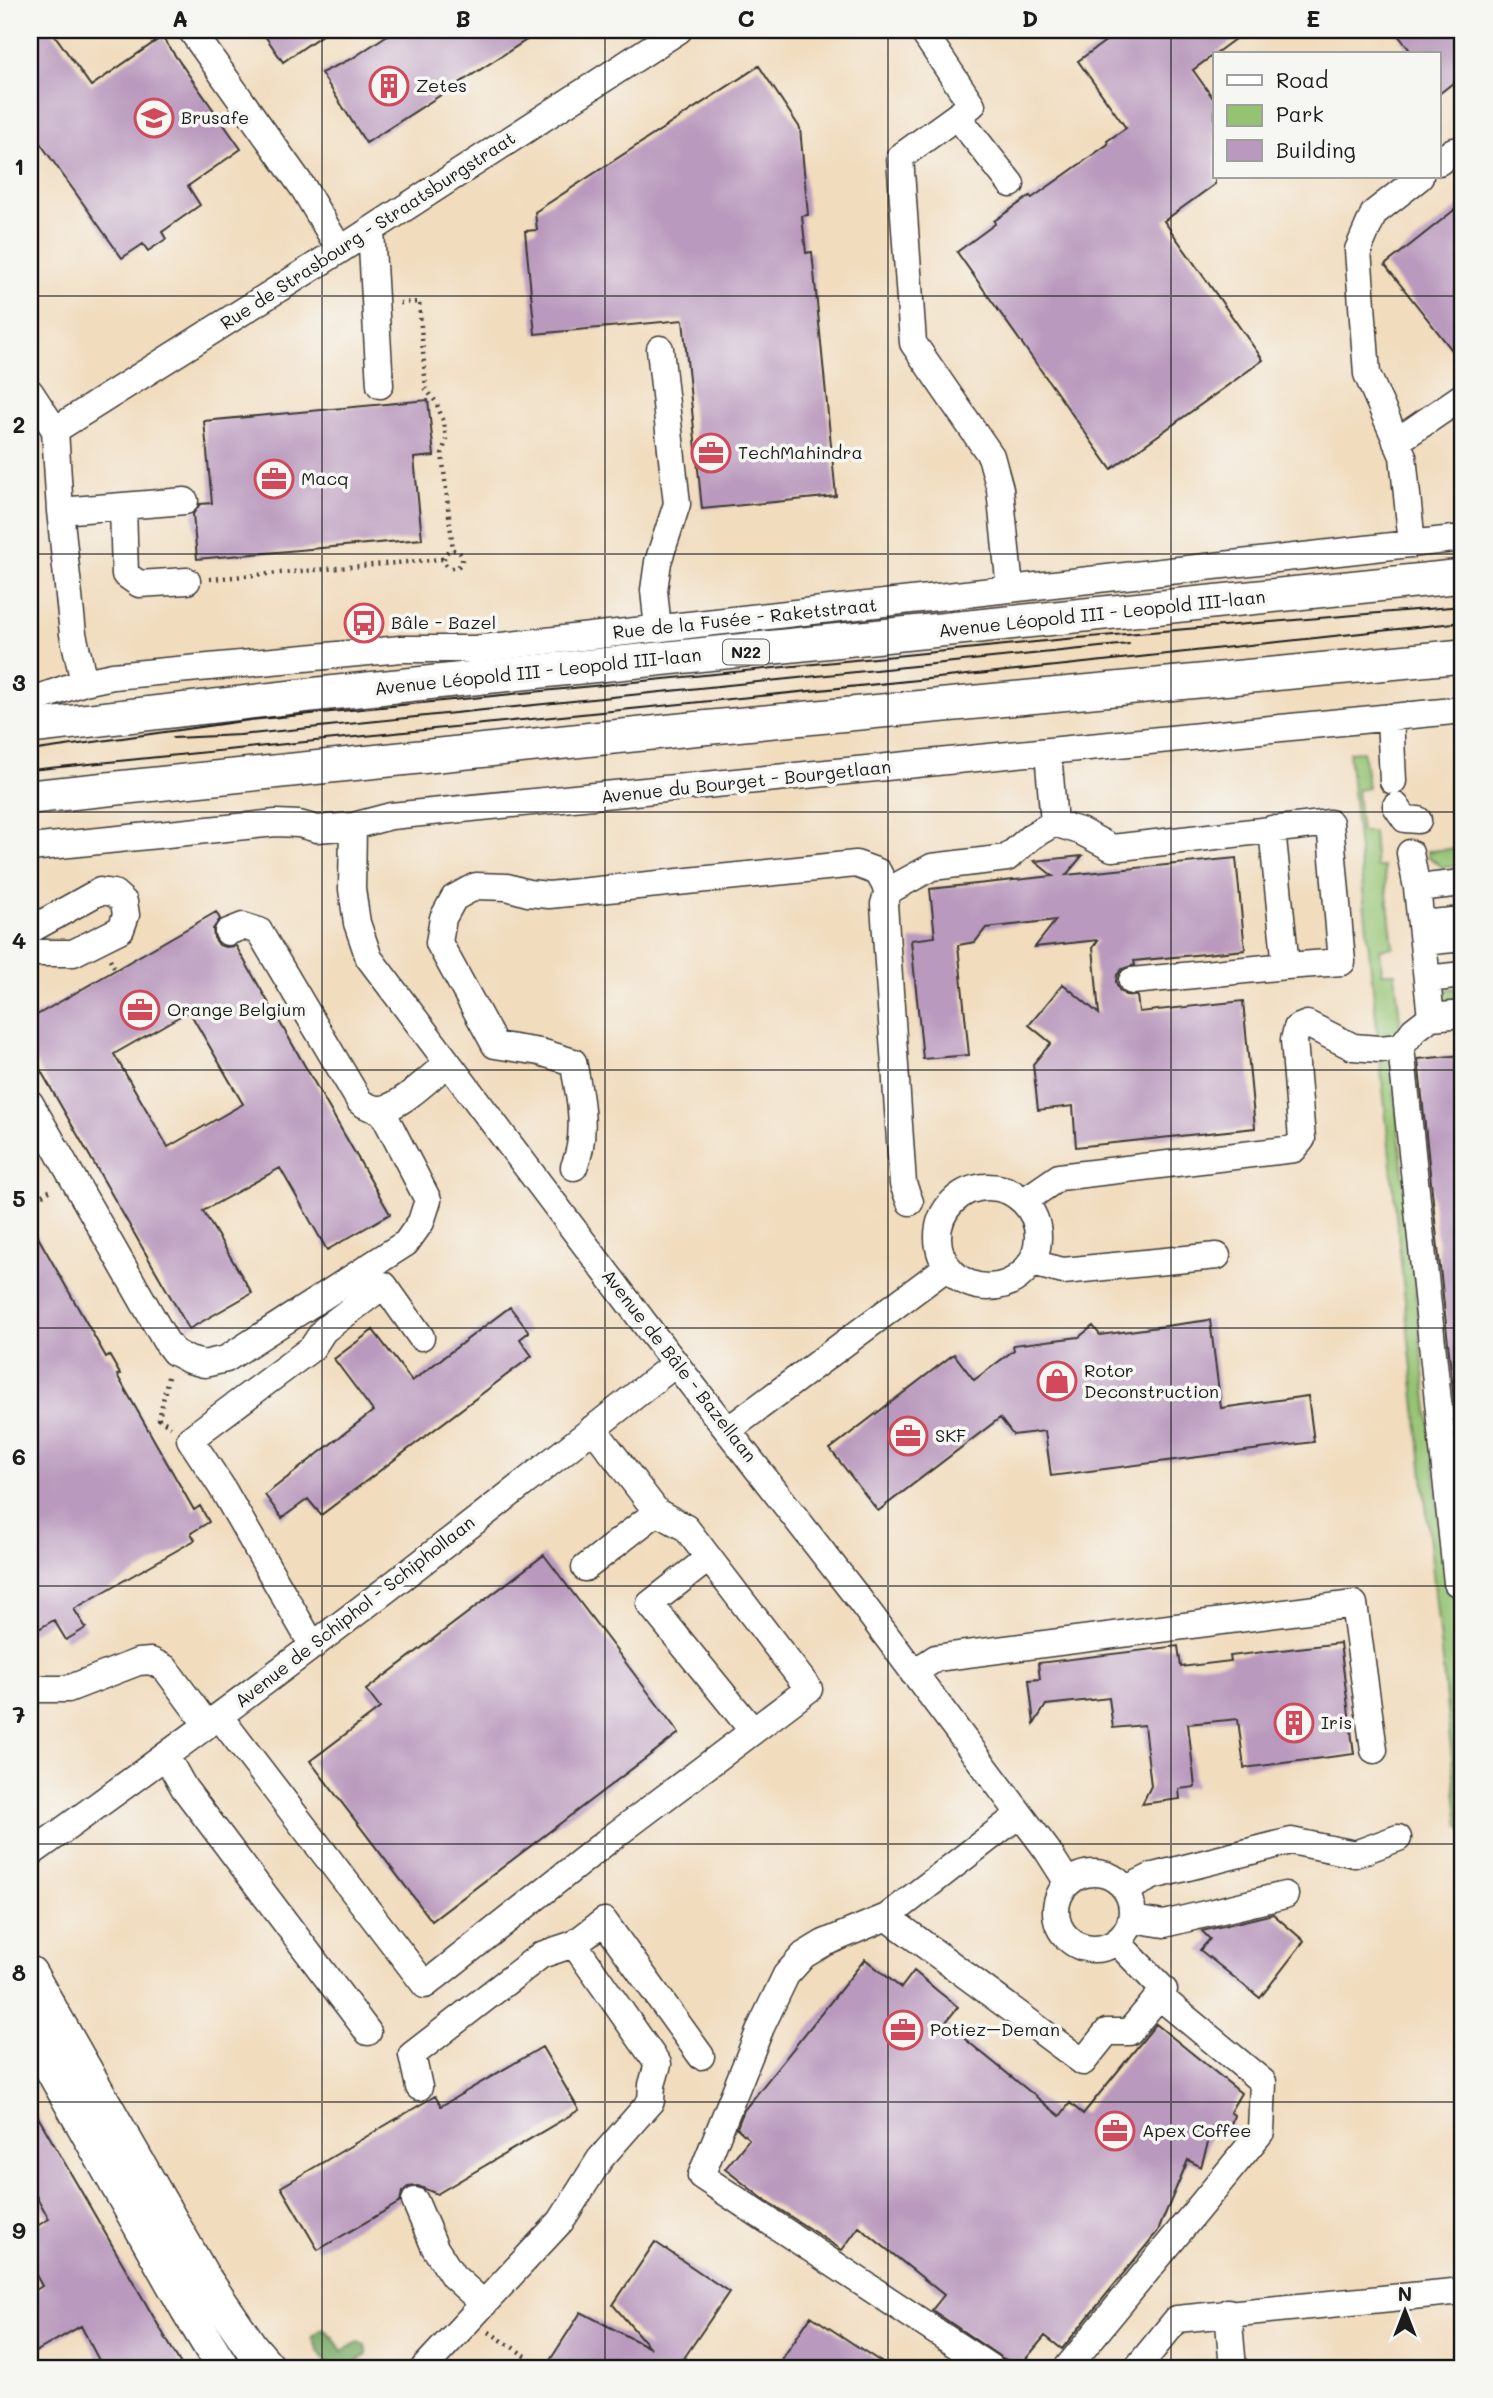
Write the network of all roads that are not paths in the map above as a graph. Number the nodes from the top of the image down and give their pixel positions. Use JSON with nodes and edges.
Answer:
{"nodes":[{"id":1,"x":191,"y":30,"type":"edge"},
{"id":2,"x":922,"y":30,"type":"edge"},
{"id":3,"x":675,"y":31,"type":"edge"},
{"id":4,"x":957,"y":116,"type":"junction"},
{"id":5,"x":1419,"y":178,"type":"edge"},
{"id":6,"x":1011,"y":184,"type":"dead end"},
{"id":7,"x":371,"y":230,"type":"junction"},
{"id":8,"x":340,"y":250,"type":"junction"},
{"id":9,"x":660,"y":348,"type":"dead end"},
{"id":10,"x":380,"y":385,"type":"dead end"},
{"id":11,"x":30,"y":392,"type":"edge"},
{"id":12,"x":1463,"y":396,"type":"edge"},
{"id":13,"x":55,"y":430,"type":"junction"},
{"id":14,"x":1396,"y":442,"type":"junction"},
{"id":15,"x":185,"y":501,"type":"dead end"},
{"id":16,"x":123,"y":506,"type":"junction"},
{"id":17,"x":60,"y":511,"type":"junction"},
{"id":18,"x":1463,"y":538,"type":"edge"},
{"id":19,"x":1412,"y":544,"type":"junction"},
{"id":20,"x":1463,"y":576,"type":"edge"},
{"id":21,"x":187,"y":582,"type":"road end"},
{"id":22,"x":1010,"y":589,"type":"junction"},
{"id":23,"x":658,"y":629,"type":"junction"},
{"id":24,"x":1463,"y":656,"type":"edge"},
{"id":25,"x":85,"y":682,"type":"junction"},
{"id":26,"x":30,"y":701,"type":"edge"},
{"id":27,"x":1463,"y":710,"type":"edge"},
{"id":28,"x":1390,"y":717,"type":"junction"},
{"id":29,"x":30,"y":727,"type":"edge"},
{"id":30,"x":1048,"y":752,"type":"junction"},
{"id":31,"x":30,"y":797,"type":"edge"},
{"id":32,"x":1418,"y":820,"type":"dead end"},
{"id":33,"x":1054,"y":823,"type":"junction"},
{"id":34,"x":353,"y":826,"type":"junction"},
{"id":35,"x":1272,"y":829,"type":"junction"},
{"id":36,"x":30,"y":848,"type":"edge"},
{"id":37,"x":1410,"y":853,"type":"dead end"},
{"id":38,"x":1463,"y":883,"type":"edge"},
{"id":39,"x":888,"y":891,"type":"junction"},
{"id":40,"x":1463,"y":902,"type":"edge"},
{"id":41,"x":1463,"y":920,"type":"edge"},
{"id":42,"x":30,"y":930,"type":"edge"},
{"id":43,"x":228,"y":932,"type":"dead end"},
{"id":44,"x":1422,"y":933,"type":"junction"},
{"id":45,"x":1463,"y":938,"type":"edge"},
{"id":46,"x":30,"y":953,"type":"edge"},
{"id":47,"x":1463,"y":956,"type":"edge"},
{"id":48,"x":1286,"y":966,"type":"junction"},
{"id":49,"x":1463,"y":975,"type":"edge"},
{"id":50,"x":1132,"y":981,"type":"dead end"},
{"id":51,"x":1463,"y":1014,"type":"edge"},
{"id":52,"x":1431,"y":1017,"type":"junction"},
{"id":53,"x":1401,"y":1047,"type":"junction"},
{"id":54,"x":448,"y":1063,"type":"junction"},
{"id":55,"x":30,"y":1103,"type":"edge"},
{"id":56,"x":381,"y":1109,"type":"junction"},
{"id":57,"x":574,"y":1167,"type":"dead end"},
{"id":58,"x":1024,"y":1201,"type":"junction"},
{"id":59,"x":910,"y":1202,"type":"dead end"},
{"id":60,"x":1217,"y":1256,"type":"dead end"},
{"id":61,"x":1031,"y":1262,"type":"junction"},
{"id":62,"x":947,"y":1267,"type":"junction"},
{"id":63,"x":421,"y":1337,"type":"dead end"},
{"id":64,"x":676,"y":1363,"type":"junction"},
{"id":65,"x":593,"y":1428,"type":"junction"},
{"id":66,"x":728,"y":1430,"type":"junction"},
{"id":67,"x":1454,"y":1462,"type":"edge"},
{"id":68,"x":657,"y":1512,"type":"junction"},
{"id":69,"x":709,"y":1558,"type":"junction"},
{"id":70,"x":585,"y":1568,"type":"dead end"},
{"id":71,"x":1457,"y":1583,"type":"dead end"},
{"id":72,"x":313,"y":1646,"type":"junction"},
{"id":73,"x":914,"y":1674,"type":"junction"},
{"id":74,"x":30,"y":1689,"type":"edge"},
{"id":75,"x":213,"y":1721,"type":"junction"},
{"id":76,"x":753,"y":1731,"type":"junction"},
{"id":77,"x":1374,"y":1750,"type":"dead end"},
{"id":78,"x":166,"y":1756,"type":"junction"},
{"id":79,"x":1020,"y":1814,"type":"junction"},
{"id":80,"x":1398,"y":1838,"type":"dead end"},
{"id":81,"x":30,"y":1854,"type":"edge"},
{"id":82,"x":1068,"y":1883,"type":"junction"},
{"id":83,"x":1126,"y":1889,"type":"junction"},
{"id":84,"x":1285,"y":1895,"type":"dead end"},
{"id":85,"x":887,"y":1917,"type":"junction"},
{"id":86,"x":1132,"y":1919,"type":"junction"},
{"id":87,"x":1117,"y":1942,"type":"junction"},
{"id":88,"x":574,"y":1944,"type":"junction"},
{"id":89,"x":30,"y":1973,"type":"edge"},
{"id":90,"x":1158,"y":1997,"type":"junction"},
{"id":91,"x":30,"y":2031,"type":"edge"},
{"id":92,"x":368,"y":2032,"type":"dead end"},
{"id":93,"x":658,"y":2064,"type":"junction"},
{"id":94,"x":419,"y":2087,"type":"dead end"},
{"id":95,"x":415,"y":2201,"type":"dead end"},
{"id":96,"x":1463,"y":2291,"type":"edge"},
{"id":97,"x":477,"y":2311,"type":"junction"},
{"id":98,"x":1228,"y":2312,"type":"junction"},
{"id":99,"x":223,"y":2368,"type":"edge"},
{"id":100,"x":269,"y":2368,"type":"edge"},
{"id":101,"x":424,"y":2368,"type":"edge"},
{"id":102,"x":991,"y":2368,"type":"edge"},
{"id":103,"x":1067,"y":2368,"type":"edge"},
{"id":104,"x":1137,"y":2368,"type":"edge"},
{"id":105,"x":1233,"y":2368,"type":"edge"}],
"edges":[{"from":1,"to":8,"type":"street"},
{"from":2,"to":4,"type":"street"},
{"from":3,"to":7,"type":"street","name":"Rue de Strasbourg - Straatsburgstraat"},
{"from":4,"to":6,"type":"street"},
{"from":4,"to":22,"type":"street"},
{"from":5,"to":14,"type":"street"},
{"from":7,"to":8,"type":"street","name":"Rue de Strasbourg - Straatsburgstraat"},
{"from":7,"to":10,"type":"street"},
{"from":8,"to":13,"type":"street","name":"Rue de Strasbourg - Straatsburgstraat"},
{"from":9,"to":23,"type":"street"},
{"from":11,"to":13,"type":"street"},
{"from":12,"to":14,"type":"street"},
{"from":13,"to":17,"type":"street"},
{"from":14,"to":19,"type":"street"},
{"from":15,"to":16,"type":"street"},
{"from":16,"to":17,"type":"street"},
{"from":16,"to":21,"type":"street"},
{"from":17,"to":25,"type":"street"},
{"from":18,"to":19,"type":"street","name":"Rue de la Fusée - Raketstraat"},
{"from":19,"to":22,"type":"street","name":"Rue de la Fusée - Raketstraat"},
{"from":20,"to":29,"type":"main road","name":"Avenue Léopold III - Leopold III-laan","number":"N22"},
{"from":22,"to":23,"type":"street","name":"Rue de la Fusée - Raketstraat"},
{"from":23,"to":25,"type":"street","name":"Rue de la Fusée - Raketstraat"},
{"from":24,"to":31,"type":"main road"},
{"from":25,"to":26,"type":"street","name":"Rue de la Fusée - Raketstraat"},
{"from":27,"to":28,"type":"street","name":"Avenue du Bourget - Bourgetlaan"},
{"from":28,"to":30,"type":"street","name":"Avenue du Bourget - Bourgetlaan"},
{"from":28,"to":32,"type":"street"},
{"from":30,"to":33,"type":"street"},
{"from":30,"to":34,"type":"street","name":"Avenue du Bourget - Bourgetlaan"},
{"from":33,"to":35,"type":"street"},
{"from":33,"to":39,"type":"street"},
{"from":34,"to":36,"type":"street","name":"Avenue du Bourget - Bourgetlaan"},
{"from":34,"to":54,"type":"street","name":"Avenue de Bâle - Bazellaan"},
{"from":35,"to":48,"type":"street"},
{"from":35,"to":48,"type":"street"},
{"from":37,"to":44,"type":"street"},
{"from":38,"to":44,"type":"street"},
{"from":39,"to":57,"type":"street"},
{"from":39,"to":59,"type":"street"},
{"from":40,"to":44,"type":"street"},
{"from":41,"to":44,"type":"street"},
{"from":42,"to":46,"type":"street"},
{"from":43,"to":56,"type":"street"},
{"from":44,"to":45,"type":"street"},
{"from":44,"to":47,"type":"street"},
{"from":44,"to":49,"type":"street"},
{"from":44,"to":52,"type":"street"},
{"from":48,"to":50,"type":"street"},
{"from":51,"to":52,"type":"street"},
{"from":52,"to":53,"type":"street"},
{"from":53,"to":58,"type":"street"},
{"from":53,"to":67,"type":"street"},
{"from":54,"to":56,"type":"street"},
{"from":54,"to":64,"type":"street","name":"Avenue de Bâle - Bazellaan"},
{"from":55,"to":56,"type":"street"},
{"from":58,"to":61,"type":"street"},
{"from":58,"to":62,"type":"street"},
{"from":60,"to":61,"type":"street"},
{"from":61,"to":62,"type":"street"},
{"from":62,"to":66,"type":"street"},
{"from":63,"to":72,"type":"street"},
{"from":64,"to":65,"type":"street","name":"Avenue de Schiphol - Schiphollaan"},
{"from":64,"to":66,"type":"street","name":"Avenue de Bâle - Bazellaan"},
{"from":65,"to":68,"type":"street"},
{"from":65,"to":72,"type":"street","name":"Avenue de Schiphol - Schiphollaan"},
{"from":66,"to":73,"type":"street","name":"Avenue de Bâle - Bazellaan"},
{"from":67,"to":71,"type":"street"},
{"from":68,"to":69,"type":"street"},
{"from":68,"to":70,"type":"street"},
{"from":69,"to":76,"type":"street"},
{"from":69,"to":76,"type":"street"},
{"from":72,"to":75,"type":"street","name":"Avenue de Schiphol - Schiphollaan"},
{"from":73,"to":77,"type":"street"},
{"from":73,"to":79,"type":"street","name":"Avenue de Bâle - Bazellaan"},
{"from":74,"to":75,"type":"street"},
{"from":75,"to":76,"type":"street"},
{"from":75,"to":78,"type":"street","name":"Avenue de Schiphol - Schiphollaan"},
{"from":78,"to":81,"type":"street","name":"Avenue de Schiphol - Schiphollaan"},
{"from":78,"to":92,"type":"street"},
{"from":79,"to":82,"type":"street","name":"Avenue de Bâle - Bazellaan"},
{"from":79,"to":85,"type":"street"},
{"from":80,"to":83,"type":"street"},
{"from":82,"to":83,"type":"street"},
{"from":82,"to":87,"type":"street"},
{"from":83,"to":86,"type":"street"},
{"from":84,"to":86,"type":"street"},
{"from":85,"to":90,"type":"street"},
{"from":85,"to":102,"type":"street"},
{"from":86,"to":87,"type":"street"},
{"from":87,"to":90,"type":"street"},
{"from":88,"to":93,"type":"street"},
{"from":88,"to":93,"type":"street"},
{"from":88,"to":94,"type":"street"},
{"from":89,"to":100,"type":"main road"},
{"from":90,"to":103,"type":"street"},
{"from":91,"to":99,"type":"main road"},
{"from":93,"to":97,"type":"street"},
{"from":95,"to":97,"type":"street"},
{"from":96,"to":98,"type":"street"},
{"from":97,"to":101,"type":"street"},
{"from":98,"to":104,"type":"street"},
{"from":98,"to":105,"type":"street"}]}
